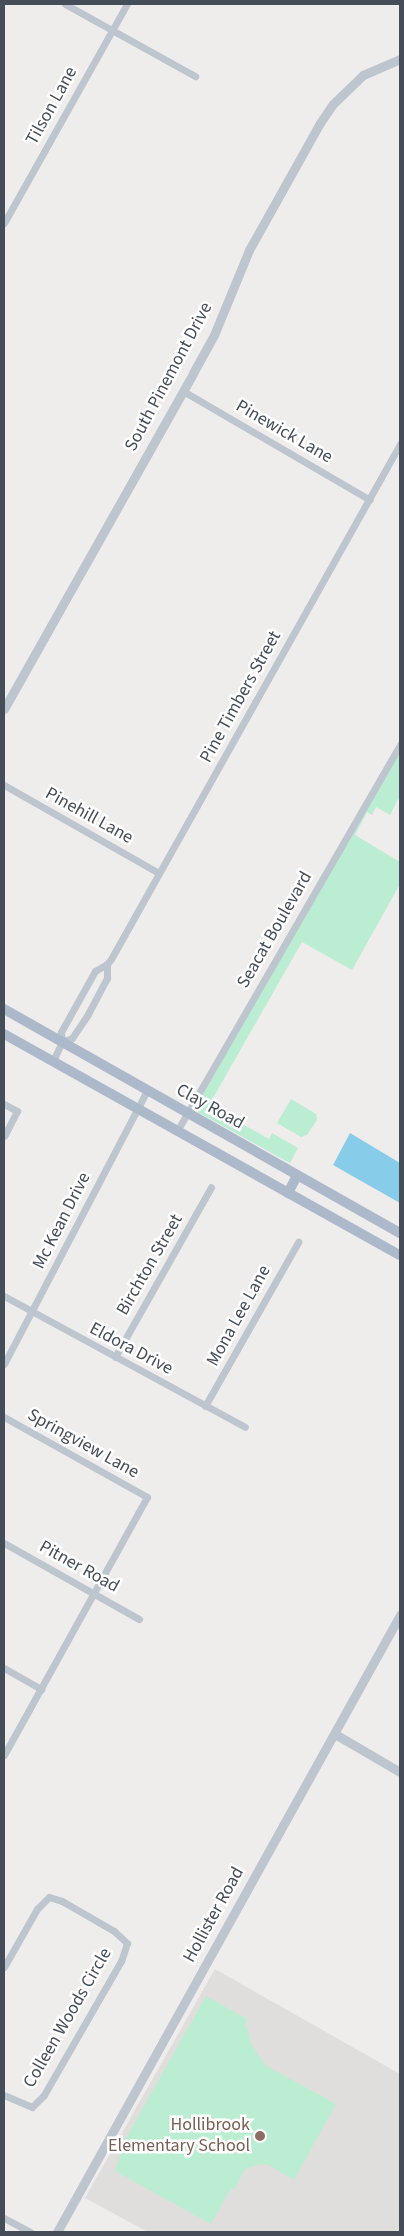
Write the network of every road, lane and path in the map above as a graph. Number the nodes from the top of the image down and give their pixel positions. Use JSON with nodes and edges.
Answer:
{"nodes":[{"id":1,"x":65,"y":4,"type":"edge"},
{"id":2,"x":127,"y":4,"type":"edge"},
{"id":3,"x":113,"y":30,"type":"junction"},
{"id":4,"x":400,"y":58,"type":"edge"},
{"id":5,"x":195,"y":76,"type":"dead end"},
{"id":6,"x":5,"y":218,"type":"edge"},
{"id":7,"x":183,"y":391,"type":"junction"},
{"id":8,"x":400,"y":444,"type":"edge"},
{"id":9,"x":370,"y":500,"type":"junction"},
{"id":10,"x":4,"y":709,"type":"edge"},
{"id":11,"x":400,"y":744,"type":"edge"},
{"id":12,"x":4,"y":785,"type":"edge"},
{"id":13,"x":159,"y":873,"type":"junction"},
{"id":14,"x":107,"y":964,"type":"junction"},
{"id":15,"x":4,"y":1009,"type":"edge"},
{"id":16,"x":4,"y":1034,"type":"edge"},
{"id":17,"x":62,"y":1042,"type":"junction"},
{"id":18,"x":53,"y":1061,"type":"junction"},
{"id":19,"x":147,"y":1090,"type":"junction"},
{"id":20,"x":4,"y":1104,"type":"edge"},
{"id":21,"x":137,"y":1108,"type":"junction"},
{"id":22,"x":186,"y":1113,"type":"junction"},
{"id":23,"x":176,"y":1131,"type":"junction"},
{"id":24,"x":4,"y":1136,"type":"edge"},
{"id":25,"x":297,"y":1175,"type":"junction"},
{"id":26,"x":211,"y":1187,"type":"dead end"},
{"id":27,"x":288,"y":1193,"type":"junction"},
{"id":28,"x":400,"y":1233,"type":"edge"},
{"id":29,"x":298,"y":1242,"type":"dead end"},
{"id":30,"x":400,"y":1255,"type":"edge"},
{"id":31,"x":4,"y":1296,"type":"edge"},
{"id":32,"x":32,"y":1313,"type":"junction"},
{"id":33,"x":116,"y":1357,"type":"junction"},
{"id":34,"x":4,"y":1364,"type":"edge"},
{"id":35,"x":206,"y":1406,"type":"junction"},
{"id":36,"x":4,"y":1417,"type":"edge"},
{"id":37,"x":245,"y":1427,"type":"dead end"},
{"id":38,"x":4,"y":1543,"type":"edge"},
{"id":39,"x":94,"y":1593,"type":"junction"},
{"id":40,"x":400,"y":1615,"type":"edge"},
{"id":41,"x":138,"y":1619,"type":"dead end"},
{"id":42,"x":4,"y":1668,"type":"edge"},
{"id":43,"x":41,"y":1689,"type":"junction"},
{"id":44,"x":335,"y":1734,"type":"junction"},
{"id":45,"x":4,"y":1755,"type":"edge"},
{"id":46,"x":400,"y":1772,"type":"edge"},
{"id":47,"x":4,"y":1966,"type":"edge"},
{"id":48,"x":4,"y":2095,"type":"edge"},
{"id":49,"x":4,"y":2218,"type":"edge"},
{"id":50,"x":30,"y":2232,"type":"edge"},
{"id":51,"x":57,"y":2232,"type":"edge"}],
"edges":[{"from":1,"to":3,"type":"street"},
{"from":2,"to":3,"type":"street","name":"Tilson Lane"},
{"from":3,"to":5,"type":"street"},
{"from":3,"to":6,"type":"street","name":"Tilson Lane"},
{"from":4,"to":7,"type":"street","name":"South Pinemont Drive"},
{"from":7,"to":9,"type":"street","name":"Pinewick Lane"},
{"from":7,"to":10,"type":"street","name":"South Pinemont Drive"},
{"from":8,"to":9,"type":"street","name":"Pine Timbers Street"},
{"from":9,"to":13,"type":"street","name":"Pine Timbers Street"},
{"from":11,"to":22,"type":"street","name":"Seacat Boulevard"},
{"from":12,"to":13,"type":"street","name":"Pinehill Lane"},
{"from":13,"to":14,"type":"street","name":"Pine Timbers Street"},
{"from":14,"to":17,"type":"street","name":"Pine Timbers Street"},
{"from":14,"to":17,"type":"street","name":"Pine Timbers Street"},
{"from":15,"to":17,"type":"main road","name":"Clay Road"},
{"from":16,"to":18,"type":"main road","name":"Clay Road"},
{"from":17,"to":18,"type":"street","name":"Pine Timbers Street"},
{"from":17,"to":19,"type":"main road","name":"Clay Road"},
{"from":18,"to":21,"type":"main road","name":"Clay Road"},
{"from":19,"to":21,"type":"street","name":"Mc Kean Drive"},
{"from":19,"to":22,"type":"main road","name":"Clay Road"},
{"from":20,"to":24,"type":"street"},
{"from":21,"to":23,"type":"main road","name":"Clay Road"},
{"from":21,"to":32,"type":"street","name":"Mc Kean Drive"},
{"from":22,"to":23,"type":"street","name":"Seacat Boulevard"},
{"from":22,"to":25,"type":"main road","name":"Clay Road"},
{"from":23,"to":27,"type":"main road","name":"Clay Road"},
{"from":25,"to":27,"type":"main road"},
{"from":25,"to":28,"type":"main road","name":"Clay Road"},
{"from":26,"to":33,"type":"street","name":"Birchton Street"},
{"from":27,"to":30,"type":"main road","name":"Clay Road"},
{"from":29,"to":35,"type":"street","name":"Mona Lee Lane"},
{"from":31,"to":32,"type":"street","name":"Eldora Drive"},
{"from":32,"to":33,"type":"street","name":"Eldora Drive"},
{"from":32,"to":34,"type":"street","name":"Mc Kean Drive"},
{"from":33,"to":35,"type":"street","name":"Eldora Drive"},
{"from":35,"to":37,"type":"street","name":"Eldora Drive"},
{"from":36,"to":39,"type":"street","name":"Springview Lane"},
{"from":38,"to":39,"type":"street","name":"Pitner Road"},
{"from":39,"to":41,"type":"street","name":"Pitner Road"},
{"from":39,"to":43,"type":"street"},
{"from":40,"to":44,"type":"street","name":"Hollister Road"},
{"from":42,"to":43,"type":"street"},
{"from":43,"to":45,"type":"street"},
{"from":44,"to":46,"type":"street"},
{"from":44,"to":51,"type":"street","name":"Hollister Road"},
{"from":47,"to":48,"type":"street","name":"Colleen Woods Circle"},
{"from":49,"to":50,"type":"street"}]}
